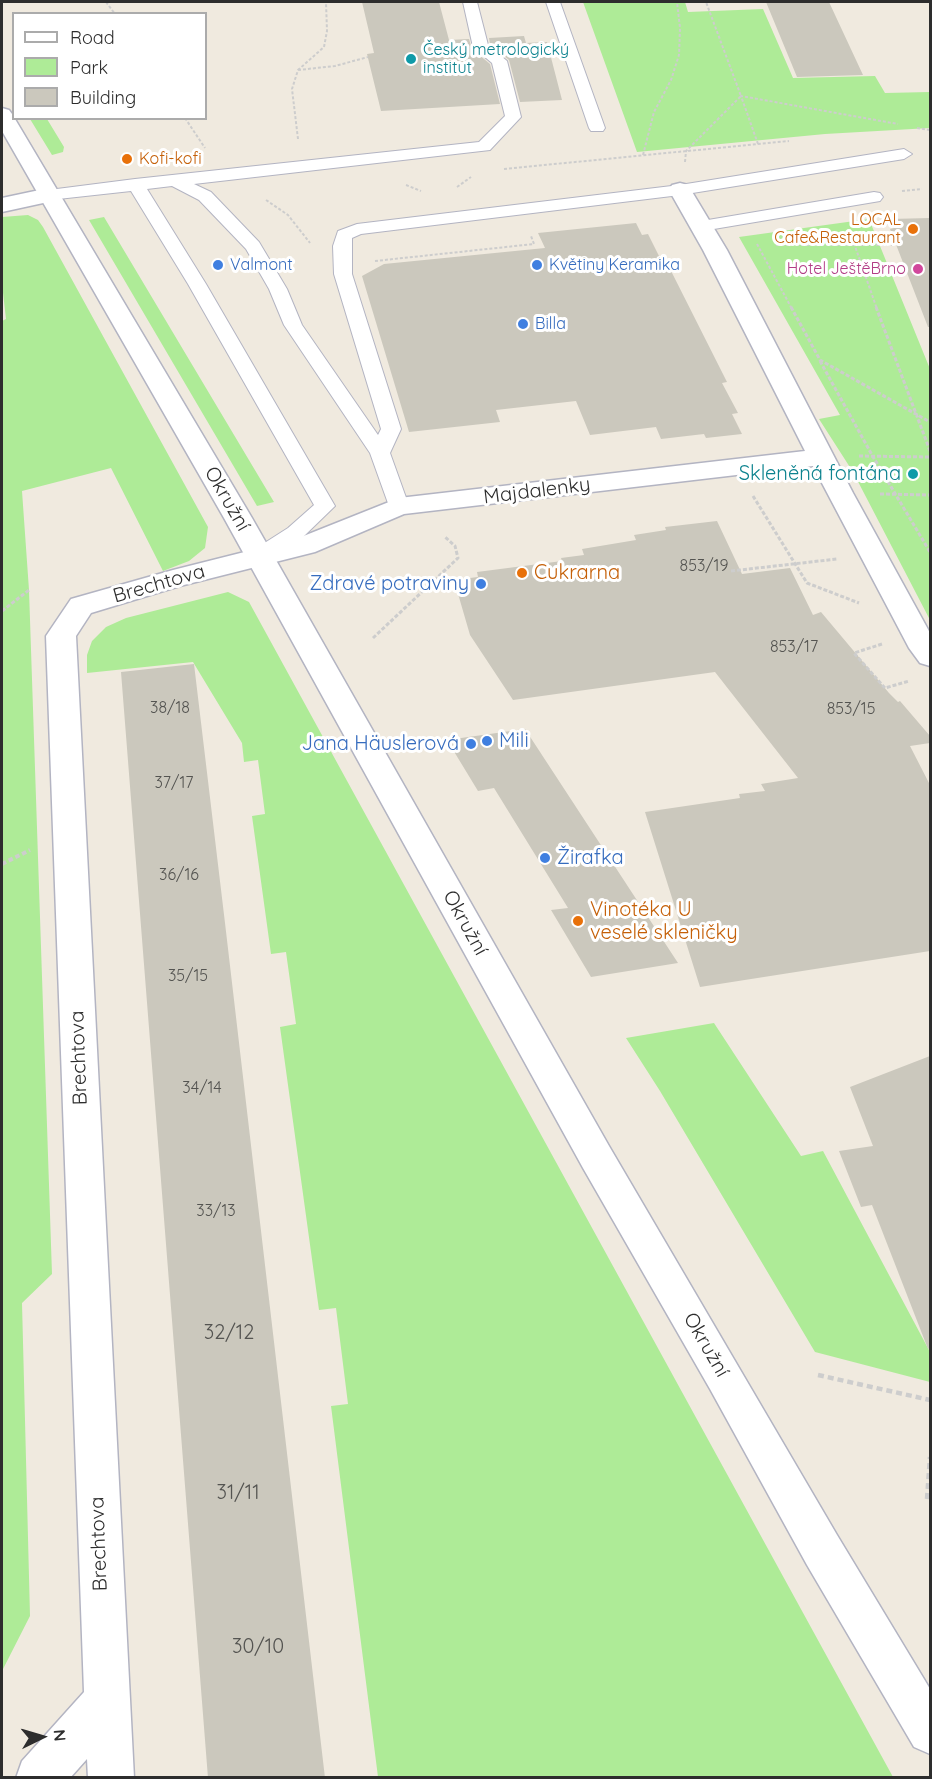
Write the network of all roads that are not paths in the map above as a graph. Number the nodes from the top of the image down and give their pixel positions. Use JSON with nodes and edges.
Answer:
{"nodes":[{"id":1,"x":470,"y":2,"type":"edge"},
{"id":2,"x":553,"y":2,"type":"edge"},
{"id":3,"x":2,"y":114,"type":"edge"},
{"id":4,"x":597,"y":128,"type":"dead end"},
{"id":5,"x":904,"y":153,"type":"dead end"},
{"id":6,"x":175,"y":181,"type":"junction"},
{"id":7,"x":135,"y":183,"type":"junction"},
{"id":8,"x":680,"y":190,"type":"junction"},
{"id":9,"x":49,"y":195,"type":"junction"},
{"id":10,"x":874,"y":197,"type":"dead end"},
{"id":11,"x":2,"y":205,"type":"edge"},
{"id":12,"x":702,"y":226,"type":"junction"},
{"id":13,"x":380,"y":453,"type":"junction"},
{"id":14,"x":822,"y":457,"type":"junction"},
{"id":15,"x":399,"y":507,"type":"junction"},
{"id":16,"x":260,"y":556,"type":"junction"},
{"id":17,"x":930,"y":656,"type":"edge"},
{"id":18,"x":106,"y":1702,"type":"junction"},
{"id":19,"x":930,"y":1731,"type":"edge"},
{"id":20,"x":39,"y":1778,"type":"edge"},
{"id":21,"x":111,"y":1778,"type":"edge"}],
"edges":[{"from":1,"to":6,"type":"lane"},
{"from":2,"to":4,"type":"lane"},
{"from":3,"to":9,"type":"street","name":"Okružní"},
{"from":5,"to":8,"type":"lane"},
{"from":6,"to":7,"type":"lane"},
{"from":6,"to":13,"type":"lane"},
{"from":7,"to":9,"type":"lane"},
{"from":7,"to":16,"type":"lane"},
{"from":8,"to":12,"type":"street"},
{"from":8,"to":13,"type":"lane"},
{"from":9,"to":11,"type":"street"},
{"from":9,"to":16,"type":"street","name":"Okružní"},
{"from":10,"to":12,"type":"lane"},
{"from":12,"to":14,"type":"street"},
{"from":13,"to":15,"type":"lane"},
{"from":14,"to":15,"type":"street","name":"Majdalenky"},
{"from":14,"to":17,"type":"street"},
{"from":15,"to":16,"type":"street","name":"Majdalenky"},
{"from":16,"to":18,"type":"street","name":"Brechtova"},
{"from":16,"to":19,"type":"street","name":"Okružní"},
{"from":18,"to":20,"type":"street"},
{"from":18,"to":21,"type":"street","name":"Brechtova"}]}
